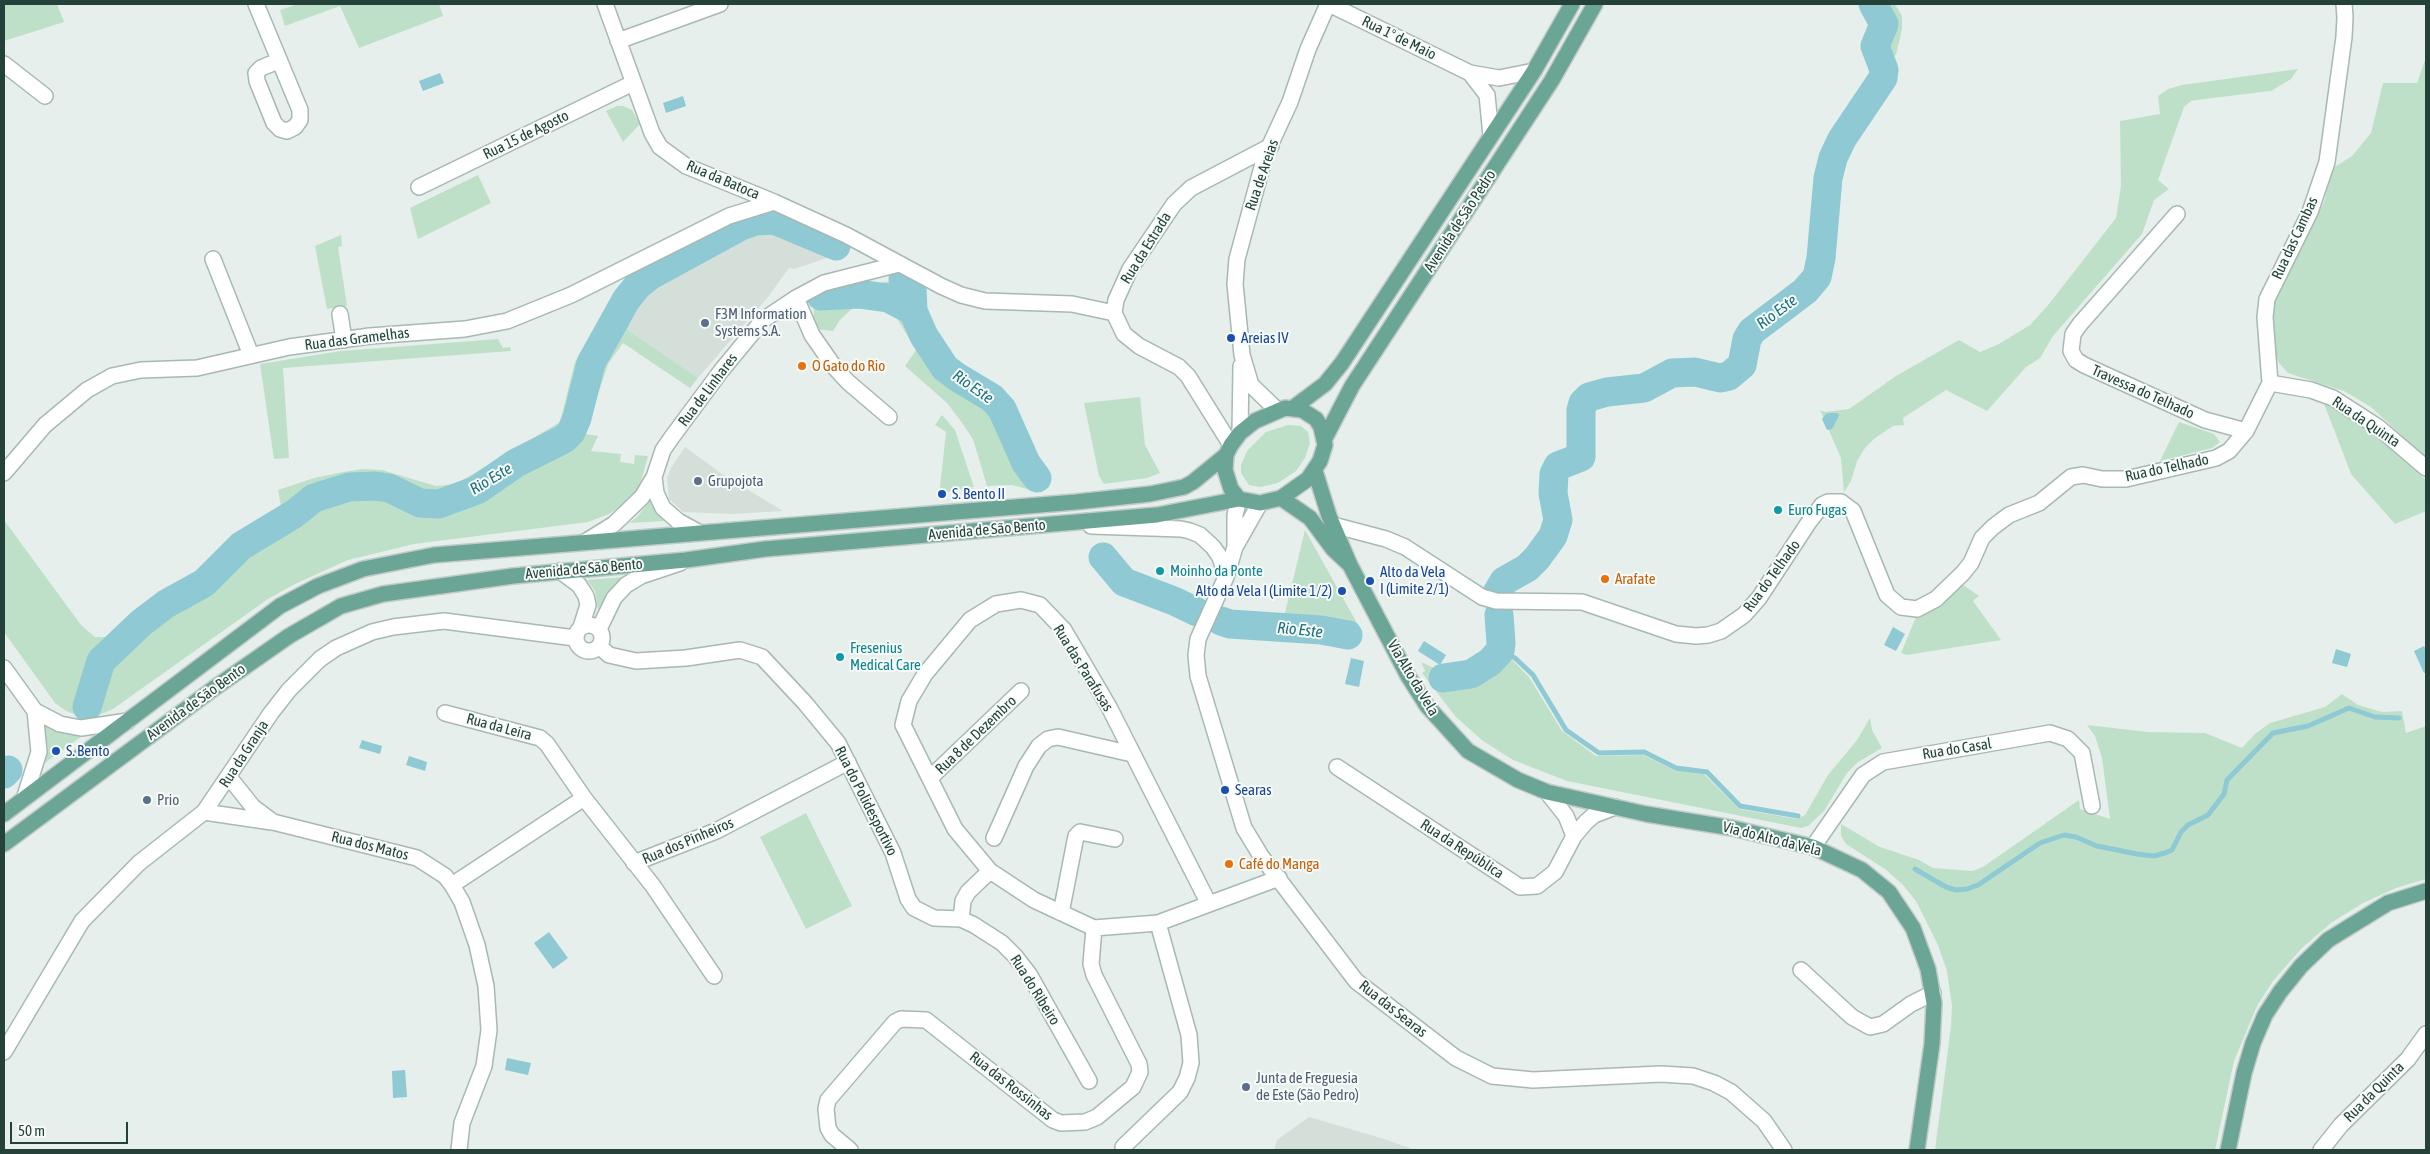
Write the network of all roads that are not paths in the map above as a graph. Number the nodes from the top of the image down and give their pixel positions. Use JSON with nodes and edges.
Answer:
{"nodes":[{"id":1,"x":256,"y":4,"type":"edge"},
{"id":2,"x":605,"y":4,"type":"edge"},
{"id":3,"x":720,"y":4,"type":"edge"},
{"id":4,"x":1328,"y":4,"type":"edge"},
{"id":5,"x":1572,"y":4,"type":"edge"},
{"id":6,"x":1595,"y":4,"type":"edge"},
{"id":7,"x":2344,"y":4,"type":"edge"},
{"id":8,"x":618,"y":41,"type":"junction"},
{"id":9,"x":278,"y":61,"type":"dead end"},
{"id":10,"x":4,"y":64,"type":"edge"},
{"id":11,"x":1534,"y":71,"type":"junction"},
{"id":12,"x":1470,"y":73,"type":"junction"},
{"id":13,"x":633,"y":83,"type":"junction"},
{"id":14,"x":45,"y":96,"type":"dead end"},
{"id":15,"x":1491,"y":136,"type":"junction"},
{"id":16,"x":1271,"y":146,"type":"junction"},
{"id":17,"x":419,"y":187,"type":"dead end"},
{"id":18,"x":735,"y":187,"type":"junction"},
{"id":19,"x":774,"y":202,"type":"junction"},
{"id":20,"x":2177,"y":214,"type":"dead end"},
{"id":21,"x":728,"y":216,"type":"junction"},
{"id":22,"x":213,"y":259,"type":"dead end"},
{"id":23,"x":899,"y":264,"type":"junction"},
{"id":24,"x":796,"y":298,"type":"junction"},
{"id":25,"x":1114,"y":313,"type":"junction"},
{"id":26,"x":340,"y":314,"type":"dead end"},
{"id":27,"x":344,"y":340,"type":"junction"},
{"id":28,"x":251,"y":355,"type":"junction"},
{"id":29,"x":1242,"y":355,"type":"junction"},
{"id":30,"x":2270,"y":383,"type":"junction"},
{"id":31,"x":1293,"y":408,"type":"junction"},
{"id":32,"x":1277,"y":410,"type":"junction"},
{"id":33,"x":888,"y":417,"type":"dead end"},
{"id":34,"x":2246,"y":431,"type":"junction"},
{"id":35,"x":1324,"y":438,"type":"junction"},
{"id":36,"x":1233,"y":444,"type":"junction"},
{"id":37,"x":2426,"y":468,"type":"edge"},
{"id":38,"x":1315,"y":471,"type":"junction"},
{"id":39,"x":4,"y":474,"type":"edge"},
{"id":40,"x":654,"y":476,"type":"junction"},
{"id":41,"x":1281,"y":498,"type":"junction"},
{"id":42,"x":1239,"y":499,"type":"junction"},
{"id":43,"x":1260,"y":503,"type":"junction"},
{"id":44,"x":1310,"y":518,"type":"junction"},
{"id":45,"x":1064,"y":524,"type":"junction"},
{"id":46,"x":1333,"y":525,"type":"junction"},
{"id":47,"x":698,"y":532,"type":"junction"},
{"id":48,"x":585,"y":542,"type":"junction"},
{"id":49,"x":1236,"y":547,"type":"junction"},
{"id":50,"x":686,"y":560,"type":"junction"},
{"id":51,"x":1350,"y":565,"type":"junction"},
{"id":52,"x":560,"y":571,"type":"junction"},
{"id":53,"x":1226,"y":577,"type":"junction"},
{"id":54,"x":599,"y":628,"type":"junction"},
{"id":55,"x":578,"y":632,"type":"junction"},
{"id":56,"x":599,"y":646,"type":"junction"},
{"id":57,"x":4,"y":668,"type":"edge"},
{"id":58,"x":1021,"y":691,"type":"dead end"},
{"id":59,"x":36,"y":711,"type":"junction"},
{"id":60,"x":445,"y":713,"type":"dead end"},
{"id":61,"x":128,"y":720,"type":"junction"},
{"id":62,"x":1132,"y":754,"type":"junction"},
{"id":63,"x":848,"y":762,"type":"junction"},
{"id":64,"x":1337,"y":767,"type":"dead end"},
{"id":65,"x":229,"y":777,"type":"junction"},
{"id":66,"x":930,"y":778,"type":"junction"},
{"id":67,"x":1547,"y":792,"type":"junction"},
{"id":68,"x":584,"y":798,"type":"junction"},
{"id":69,"x":24,"y":799,"type":"junction"},
{"id":70,"x":1584,"y":800,"type":"junction"},
{"id":71,"x":2092,"y":806,"type":"dead end"},
{"id":72,"x":1615,"y":807,"type":"junction"},
{"id":73,"x":204,"y":812,"type":"junction"},
{"id":74,"x":4,"y":814,"type":"edge"},
{"id":75,"x":1566,"y":816,"type":"junction"},
{"id":76,"x":1590,"y":818,"type":"junction"},
{"id":77,"x":273,"y":822,"type":"junction"},
{"id":78,"x":1574,"y":836,"type":"junction"},
{"id":79,"x":994,"y":838,"type":"dead end"},
{"id":80,"x":1115,"y":839,"type":"dead end"},
{"id":81,"x":4,"y":844,"type":"edge"},
{"id":82,"x":1814,"y":848,"type":"junction"},
{"id":83,"x":634,"y":864,"type":"junction"},
{"id":84,"x":990,"y":871,"type":"junction"},
{"id":85,"x":1278,"y":878,"type":"junction"},
{"id":86,"x":452,"y":885,"type":"junction"},
{"id":87,"x":2426,"y":891,"type":"edge"},
{"id":88,"x":1209,"y":904,"type":"junction"},
{"id":89,"x":1061,"y":913,"type":"junction"},
{"id":90,"x":961,"y":919,"type":"junction"},
{"id":91,"x":1158,"y":923,"type":"junction"},
{"id":92,"x":1094,"y":928,"type":"junction"},
{"id":93,"x":1802,"y":970,"type":"dead end"},
{"id":94,"x":714,"y":976,"type":"dead end"},
{"id":95,"x":1933,"y":993,"type":"junction"},
{"id":96,"x":2426,"y":1034,"type":"edge"},
{"id":97,"x":4,"y":1052,"type":"edge"},
{"id":98,"x":1089,"y":1081,"type":"dead end"},
{"id":99,"x":1123,"y":1147,"type":"dead end"},
{"id":100,"x":459,"y":1150,"type":"edge"},
{"id":101,"x":850,"y":1150,"type":"edge"},
{"id":102,"x":1784,"y":1150,"type":"edge"},
{"id":103,"x":1918,"y":1150,"type":"edge"},
{"id":104,"x":2228,"y":1150,"type":"edge"},
{"id":105,"x":2321,"y":1150,"type":"edge"}],
"edges":[{"from":1,"to":9,"type":"street"},
{"from":2,"to":8,"type":"street","name":"Rua da Batoca"},
{"from":3,"to":8,"type":"street"},
{"from":4,"to":12,"type":"street","name":"Rua 1º de Maio"},
{"from":4,"to":16,"type":"street","name":"Rua de Areias"},
{"from":5,"to":11,"type":"main road","name":"Avenida de São Pedro"},
{"from":6,"to":35,"type":"main road","name":"Avenida de São Pedro"},
{"from":7,"to":30,"type":"street","name":"Rua das Cambas"},
{"from":8,"to":13,"type":"street","name":"Rua da Batoca"},
{"from":10,"to":14,"type":"street"},
{"from":11,"to":12,"type":"street","name":"Rua 1º de Maio"},
{"from":11,"to":15,"type":"main road","name":"Avenida de São Pedro"},
{"from":12,"to":15,"type":"street","name":"Rua 1º de Maio"},
{"from":13,"to":17,"type":"street","name":"Rua 15 de Agosto"},
{"from":13,"to":18,"type":"street","name":"Rua da Batoca"},
{"from":15,"to":31,"type":"main road","name":"Avenida de São Pedro"},
{"from":16,"to":25,"type":"street","name":"Rua da Estrada"},
{"from":16,"to":29,"type":"street","name":"Rua de Areias"},
{"from":18,"to":19,"type":"street","name":"Rua da Batoca"},
{"from":18,"to":21,"type":"street"},
{"from":19,"to":21,"type":"street","name":"Rua das Gramelhas"},
{"from":19,"to":23,"type":"street","name":"Rua da Batoca"},
{"from":20,"to":34,"type":"street","name":"Travessa do Telhado"},
{"from":21,"to":27,"type":"street","name":"Rua das Gramelhas"},
{"from":22,"to":28,"type":"street"},
{"from":23,"to":24,"type":"street","name":"Rua de Linhares"},
{"from":23,"to":25,"type":"street"},
{"from":24,"to":33,"type":"street"},
{"from":24,"to":40,"type":"street","name":"Rua de Linhares"},
{"from":25,"to":36,"type":"street"},
{"from":26,"to":27,"type":"street"},
{"from":27,"to":28,"type":"street","name":"Rua das Gramelhas"},
{"from":28,"to":39,"type":"street","name":"Rua das Gramelhas"},
{"from":29,"to":32,"type":"street","name":"Rua de Areias"},
{"from":29,"to":36,"type":"street","name":"Rua de Areias"},
{"from":30,"to":34,"type":"street","name":"Rua do Telhado"},
{"from":30,"to":37,"type":"street","name":"Rua da Quinta"},
{"from":31,"to":32,"type":"main road","name":"Avenida de São Pedro"},
{"from":31,"to":35,"type":"main road"},
{"from":32,"to":36,"type":"main road","name":"Avenida de São Pedro"},
{"from":34,"to":46,"type":"street","name":"Rua do Telhado"},
{"from":35,"to":38,"type":"main road","name":"Avenida de São Pedro"},
{"from":36,"to":42,"type":"main road"},
{"from":36,"to":47,"type":"main road","name":"Avenida de São Bento"},
{"from":38,"to":41,"type":"main road","name":"Avenida de São Pedro"},
{"from":38,"to":46,"type":"main road","name":"Via Alto da Vela"},
{"from":40,"to":47,"type":"street"},
{"from":40,"to":48,"type":"street","name":"Rua de Linhares"},
{"from":41,"to":43,"type":"main road","name":"Avenida de São Pedro"},
{"from":41,"to":44,"type":"main road","name":"Via Alto da Vela"},
{"from":42,"to":43,"type":"main road","name":"Avenida de São Pedro"},
{"from":42,"to":45,"type":"main road","name":"Avenida de São Bento"},
{"from":42,"to":49,"type":"street","name":"Rua das Searas"},
{"from":43,"to":49,"type":"street","name":"Rua das Searas"},
{"from":44,"to":46,"type":"main road","name":"Via Alto da Vela"},
{"from":44,"to":51,"type":"main road","name":"Via Alto da Vela"},
{"from":45,"to":50,"type":"main road","name":"Avenida de São Bento"},
{"from":45,"to":53,"type":"street"},
{"from":46,"to":51,"type":"main road","name":"Via Alto da Vela"},
{"from":47,"to":48,"type":"main road","name":"Avenida de São Bento"},
{"from":48,"to":61,"type":"main road","name":"Avenida de São Bento"},
{"from":49,"to":53,"type":"street","name":"Rua das Searas"},
{"from":50,"to":52,"type":"main road","name":"Avenida de São Bento"},
{"from":50,"to":54,"type":"street"},
{"from":51,"to":67,"type":"main road","name":"Via Alto da Vela"},
{"from":52,"to":55,"type":"street"},
{"from":52,"to":81,"type":"main road","name":"Avenida de São Bento"},
{"from":53,"to":85,"type":"street","name":"Rua das Searas"},
{"from":54,"to":55,"type":"street","name":"Rua da Granja"},
{"from":54,"to":56,"type":"street"},
{"from":55,"to":56,"type":"street","name":"Rua da Granja"},
{"from":55,"to":65,"type":"street","name":"Rua da Granja"},
{"from":56,"to":63,"type":"street","name":"Rua do Polidesportivo"},
{"from":57,"to":59,"type":"street"},
{"from":58,"to":66,"type":"street","name":"Rua 8 de Dezembro"},
{"from":59,"to":61,"type":"street"},
{"from":59,"to":69,"type":"street"},
{"from":60,"to":68,"type":"street","name":"Rua da Leira"},
{"from":61,"to":69,"type":"main road","name":"Avenida de São Bento"},
{"from":62,"to":66,"type":"street","name":"Rua das Parafusas"},
{"from":62,"to":79,"type":"street"},
{"from":62,"to":88,"type":"street","name":"Rua das Parafusas"},
{"from":63,"to":83,"type":"street","name":"Rua dos Pinheiros"},
{"from":63,"to":90,"type":"street","name":"Rua do Polidesportivo"},
{"from":64,"to":78,"type":"street","name":"Rua da República"},
{"from":65,"to":73,"type":"street","name":"Rua da Granja"},
{"from":65,"to":77,"type":"street","name":"Rua dos Matos"},
{"from":66,"to":84,"type":"street","name":"Rua das Parafusas"},
{"from":67,"to":70,"type":"main road","name":"Via Alto da Vela"},
{"from":67,"to":75,"type":"street"},
{"from":68,"to":83,"type":"street","name":"Rua dos Pinheiros"},
{"from":68,"to":86,"type":"street"},
{"from":69,"to":74,"type":"main road","name":"Avenida de São Bento"},
{"from":70,"to":72,"type":"main road","name":"Via Alto da Vela"},
{"from":70,"to":75,"type":"street"},
{"from":70,"to":76,"type":"street"},
{"from":71,"to":82,"type":"street","name":"Rua do Casal"},
{"from":72,"to":76,"type":"street","name":"Rua da República"},
{"from":72,"to":82,"type":"main road","name":"Via do Alto da Vela"},
{"from":73,"to":77,"type":"street","name":"Rua dos Matos"},
{"from":73,"to":97,"type":"street","name":"Rua da Granja"},
{"from":75,"to":78,"type":"street"},
{"from":76,"to":78,"type":"street","name":"Rua da República"},
{"from":77,"to":86,"type":"street","name":"Rua dos Matos"},
{"from":80,"to":89,"type":"street"},
{"from":82,"to":95,"type":"main road","name":"Via do Alto da Vela"},
{"from":83,"to":94,"type":"street"},
{"from":84,"to":89,"type":"street","name":"Rua das Parafusas"},
{"from":84,"to":90,"type":"street"},
{"from":85,"to":88,"type":"street"},
{"from":85,"to":102,"type":"street","name":"Rua das Searas"},
{"from":86,"to":100,"type":"street","name":"Rua dos Matos"},
{"from":87,"to":104,"type":"main road"},
{"from":88,"to":91,"type":"street"},
{"from":89,"to":92,"type":"street","name":"Rua das Parafusas"},
{"from":90,"to":98,"type":"street","name":"Rua do Ribeiro"},
{"from":91,"to":92,"type":"street"},
{"from":91,"to":99,"type":"street"},
{"from":92,"to":101,"type":"street","name":"Rua das Rossinhas"},
{"from":93,"to":95,"type":"street"},
{"from":95,"to":103,"type":"main road","name":"Via do Alto da Vela"},
{"from":96,"to":105,"type":"street","name":"Rua da Quinta"}]}
